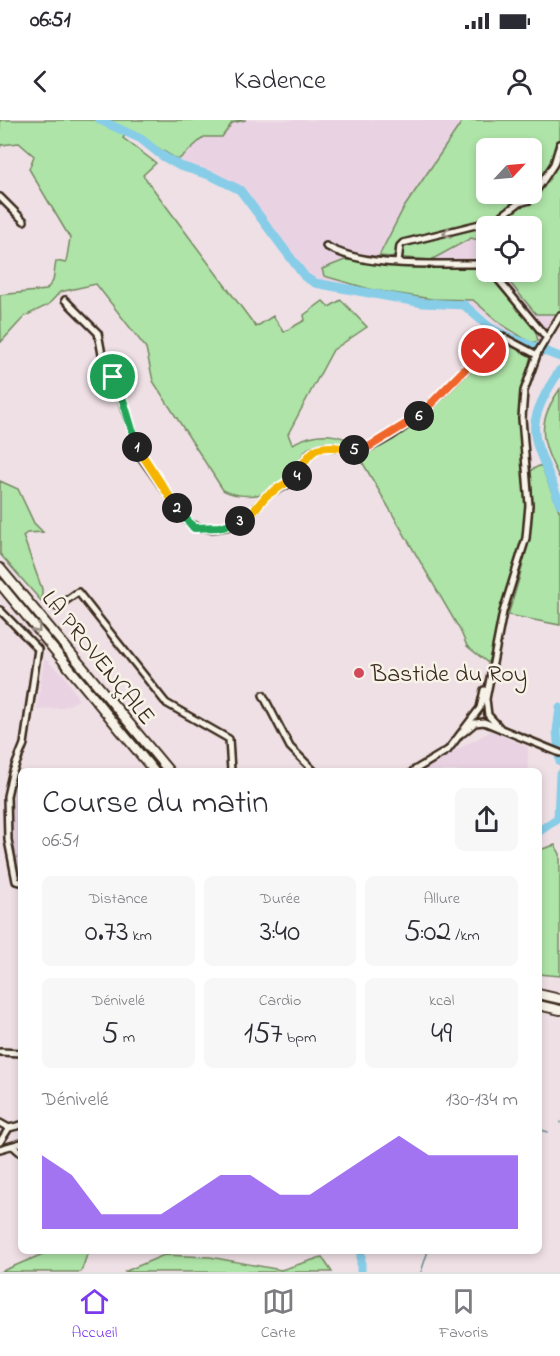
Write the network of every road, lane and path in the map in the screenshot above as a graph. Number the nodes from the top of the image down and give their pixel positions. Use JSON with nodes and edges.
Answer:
{"nodes":[{"id":1,"x":560,"y":144,"type":"edge"},
{"id":2,"x":0,"y":197,"type":"edge"},
{"id":3,"x":24,"y":221,"type":"dead end"},
{"id":4,"x":326,"y":246,"type":"dead end"},
{"id":5,"x":398,"y":262,"type":"junction"},
{"id":6,"x":476,"y":264,"type":"edge"},
{"id":7,"x":500,"y":282,"type":"edge"},
{"id":8,"x":65,"y":300,"type":"dead end"},
{"id":9,"x":560,"y":316,"type":"edge"},
{"id":10,"x":546,"y":337,"type":"junction"},
{"id":11,"x":538,"y":354,"type":"junction"},
{"id":12,"x":0,"y":568,"type":"edge"},
{"id":13,"x":0,"y":584,"type":"edge"},
{"id":14,"x":57,"y":607,"type":"dead end"},
{"id":15,"x":0,"y":610,"type":"edge"},
{"id":16,"x":488,"y":680,"type":"junction"},
{"id":17,"x":263,"y":695,"type":"dead end"},
{"id":18,"x":480,"y":708,"type":"junction"},
{"id":19,"x":488,"y":713,"type":"junction"},
{"id":20,"x":479,"y":721,"type":"junction"},
{"id":21,"x":501,"y":729,"type":"junction"},
{"id":22,"x":560,"y":753,"type":"edge"},
{"id":23,"x":152,"y":768,"type":"edge"},
{"id":24,"x":167,"y":768,"type":"edge"},
{"id":25,"x":231,"y":768,"type":"edge"},
{"id":26,"x":311,"y":768,"type":"edge"},
{"id":27,"x":418,"y":768,"type":"edge"},
{"id":28,"x":18,"y":881,"type":"edge"},
{"id":29,"x":542,"y":995,"type":"edge"},
{"id":30,"x":560,"y":999,"type":"edge"},
{"id":31,"x":542,"y":1006,"type":"edge"},
{"id":32,"x":560,"y":1010,"type":"edge"},
{"id":33,"x":0,"y":1052,"type":"edge"},
{"id":34,"x":18,"y":1053,"type":"edge"},
{"id":35,"x":0,"y":1123,"type":"edge"},
{"id":36,"x":18,"y":1127,"type":"edge"},
{"id":37,"x":9,"y":1128,"type":"junction"},
{"id":38,"x":5,"y":1135,"type":"junction"},
{"id":39,"x":0,"y":1142,"type":"edge"},
{"id":40,"x":18,"y":1145,"type":"edge"},
{"id":41,"x":12,"y":1146,"type":"junction"},
{"id":42,"x":0,"y":1149,"type":"edge"},
{"id":43,"x":18,"y":1151,"type":"edge"}],
"edges":[{"from":1,"to":5,"type":"street","one_way":true},
{"from":2,"to":3,"type":"street"},
{"from":4,"to":5,"type":"street"},
{"from":5,"to":6,"type":"street"},
{"from":7,"to":10,"type":"street"},
{"from":8,"to":11,"type":"street"},
{"from":9,"to":10,"type":"street"},
{"from":10,"to":11,"type":"street"},
{"from":11,"to":16,"type":"street"},
{"from":12,"to":24,"type":"highway","name":"LA PROVENÇALE"},
{"from":13,"to":23,"type":"highway","name":"LA PROVENÇALE","one_way":true},
{"from":14,"to":25,"type":"street"},
{"from":15,"to":28,"type":"street"},
{"from":16,"to":18,"type":"street"},
{"from":16,"to":19,"type":"street"},
{"from":17,"to":26,"type":"street"},
{"from":18,"to":19,"type":"street"},
{"from":18,"to":20,"type":"street"},
{"from":19,"to":20,"type":"street"},
{"from":19,"to":21,"type":"street"},
{"from":20,"to":21,"type":"street"},
{"from":20,"to":27,"type":"street"},
{"from":21,"to":22,"type":"street"},
{"from":29,"to":30,"type":"highway"},
{"from":31,"to":32,"type":"highway"},
{"from":33,"to":34,"type":"street"},
{"from":35,"to":37,"type":"street"},
{"from":36,"to":37,"type":"street"},
{"from":37,"to":38,"type":"street"},
{"from":38,"to":39,"type":"street"},
{"from":38,"to":41,"type":"street"},
{"from":40,"to":41,"type":"street"},
{"from":41,"to":42,"type":"street"},
{"from":41,"to":43,"type":"street"}]}
